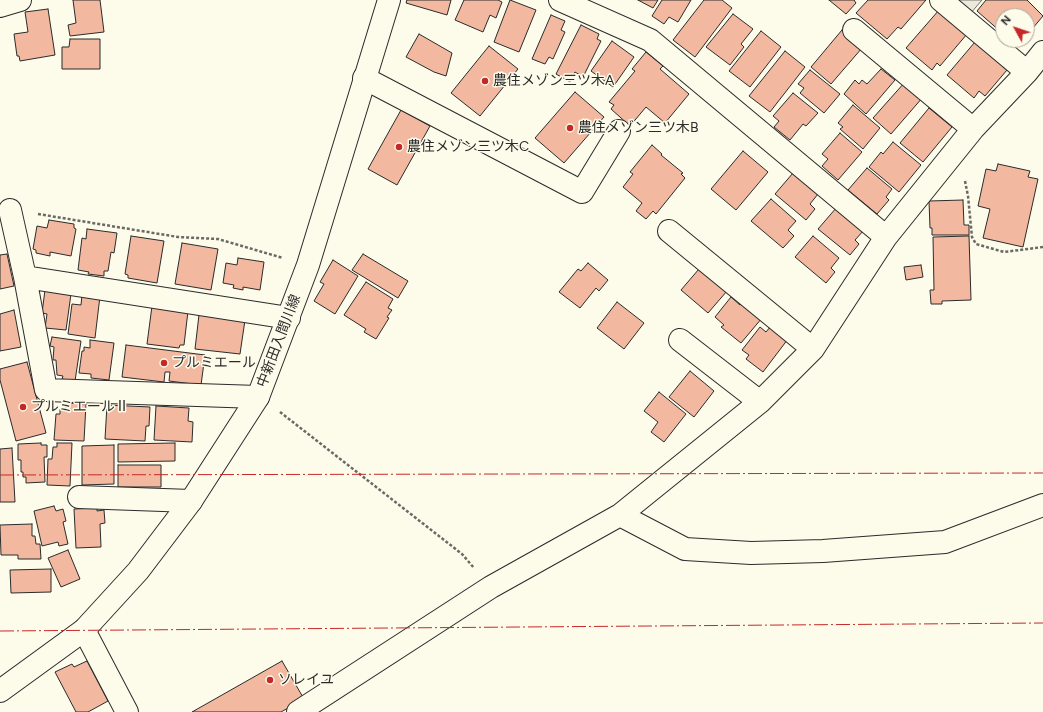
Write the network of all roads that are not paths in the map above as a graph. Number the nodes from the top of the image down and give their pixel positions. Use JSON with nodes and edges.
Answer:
{"nodes":[{"id":1,"x":20,"y":0,"type":"edge"},
{"id":2,"x":389,"y":0,"type":"edge"},
{"id":3,"x":560,"y":0,"type":"edge"},
{"id":4,"x":942,"y":0,"type":"edge"},
{"id":5,"x":0,"y":6,"type":"edge"},
{"id":6,"x":854,"y":30,"type":"dead end"},
{"id":7,"x":1043,"y":52,"type":"edge"},
{"id":8,"x":1027,"y":72,"type":"junction"},
{"id":9,"x":364,"y":78,"type":"junction"},
{"id":10,"x":973,"y":129,"type":"junction"},
{"id":11,"x":619,"y":130,"type":"dead end"},
{"id":12,"x":10,"y":210,"type":"road end"},
{"id":13,"x":669,"y":231,"type":"dead end"},
{"id":14,"x":886,"y":237,"type":"junction"},
{"id":15,"x":25,"y":277,"type":"junction"},
{"id":16,"x":289,"y":318,"type":"junction"},
{"id":17,"x":680,"y":340,"type":"dead end"},
{"id":18,"x":813,"y":350,"type":"junction"},
{"id":19,"x":258,"y":397,"type":"junction"},
{"id":20,"x":760,"y":402,"type":"junction"},
{"id":21,"x":79,"y":497,"type":"dead end"},
{"id":22,"x":191,"y":501,"type":"junction"},
{"id":23,"x":1043,"y":505,"type":"edge"},
{"id":24,"x":620,"y":515,"type":"junction"},
{"id":25,"x":84,"y":630,"type":"junction"},
{"id":26,"x":0,"y":690,"type":"edge"},
{"id":27,"x":127,"y":712,"type":"edge"},
{"id":28,"x":298,"y":712,"type":"edge"}],
"edges":[{"from":1,"to":5,"type":"street"},
{"from":2,"to":9,"type":"street","name":"中新田入間川線"},
{"from":3,"to":14,"type":"street"},
{"from":4,"to":8,"type":"street"},
{"from":6,"to":10,"type":"street"},
{"from":7,"to":8,"type":"street"},
{"from":8,"to":10,"type":"street"},
{"from":9,"to":11,"type":"street"},
{"from":9,"to":16,"type":"street","name":"中新田入間川線"},
{"from":10,"to":14,"type":"street"},
{"from":12,"to":15,"type":"street"},
{"from":13,"to":18,"type":"street"},
{"from":14,"to":18,"type":"street"},
{"from":15,"to":16,"type":"street"},
{"from":15,"to":19,"type":"street"},
{"from":16,"to":19,"type":"street","name":"中新田入間川線"},
{"from":17,"to":20,"type":"street"},
{"from":18,"to":20,"type":"street"},
{"from":19,"to":22,"type":"street","name":"中新田入間川線"},
{"from":20,"to":24,"type":"street"},
{"from":21,"to":22,"type":"street"},
{"from":22,"to":25,"type":"street","name":"中新田入間川線"},
{"from":23,"to":24,"type":"street"},
{"from":24,"to":28,"type":"street"},
{"from":25,"to":26,"type":"street","name":"中新田入間川線"},
{"from":25,"to":27,"type":"street"}]}
